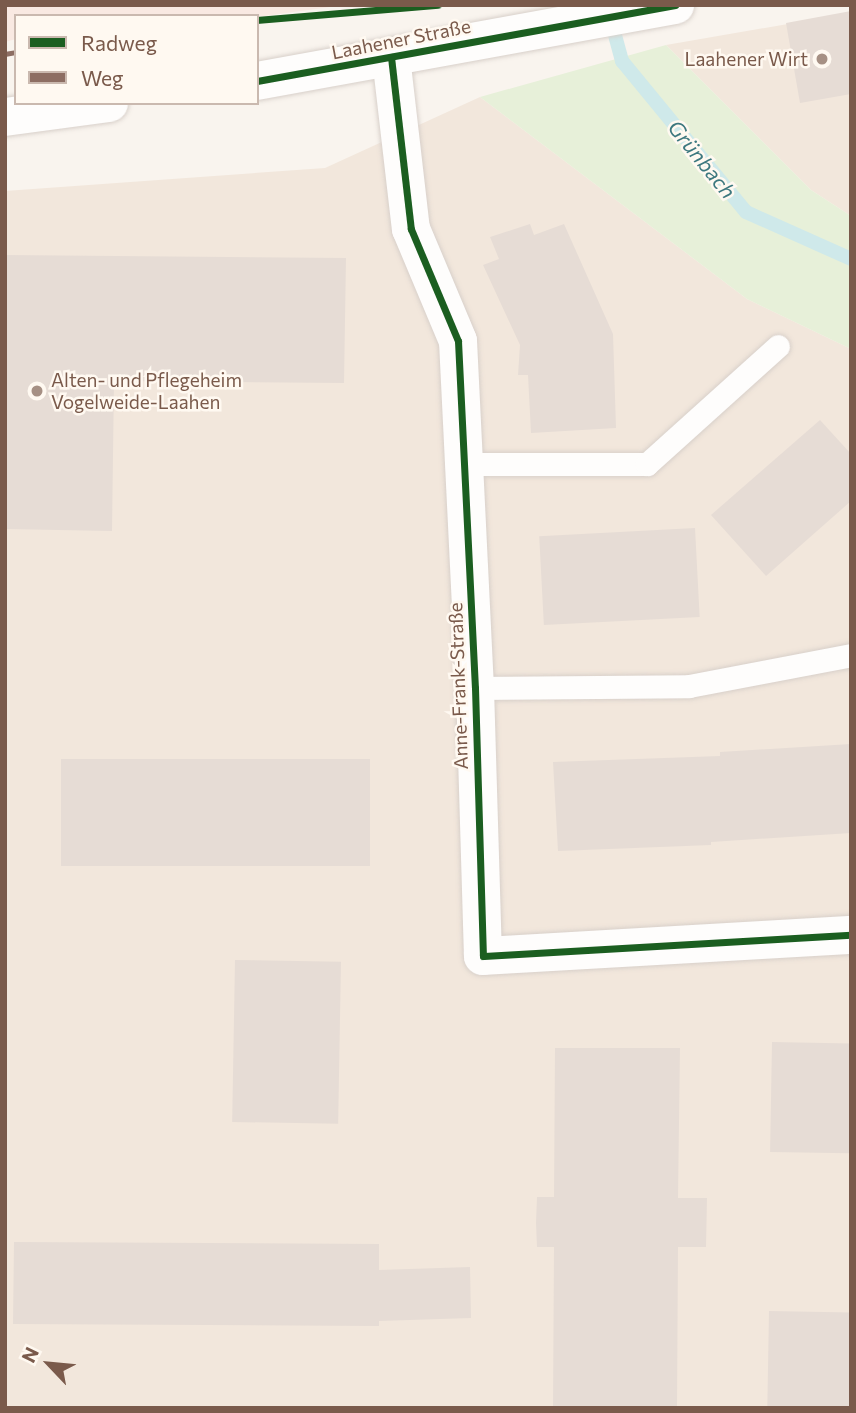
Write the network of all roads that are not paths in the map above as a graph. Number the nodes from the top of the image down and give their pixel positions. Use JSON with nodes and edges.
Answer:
{"nodes":[{"id":1,"x":675,"y":5,"type":"edge"},
{"id":2,"x":391,"y":57,"type":"junction"},
{"id":3,"x":259,"y":81,"type":"edge"},
{"id":4,"x":94,"y":105,"type":"edge"},
{"id":5,"x":5,"y":117,"type":"edge"},
{"id":6,"x":778,"y":346,"type":"dead end"},
{"id":7,"x":464,"y":464,"type":"junction"},
{"id":8,"x":851,"y":655,"type":"edge"},
{"id":9,"x":475,"y":688,"type":"junction"},
{"id":10,"x":851,"y":935,"type":"edge"}],
"edges":[{"from":1,"to":2,"type":"street","name":"Laahener Straße"},
{"from":2,"to":3,"type":"street","name":"Laahener Straße"},
{"from":2,"to":7,"type":"street","name":"Anne-Frank-Straße"},
{"from":4,"to":5,"type":"street"},
{"from":6,"to":7,"type":"lane"},
{"from":7,"to":9,"type":"street","name":"Anne-Frank-Straße"},
{"from":8,"to":9,"type":"lane"},
{"from":9,"to":10,"type":"street","name":"Anne-Frank-Straße"}]}
